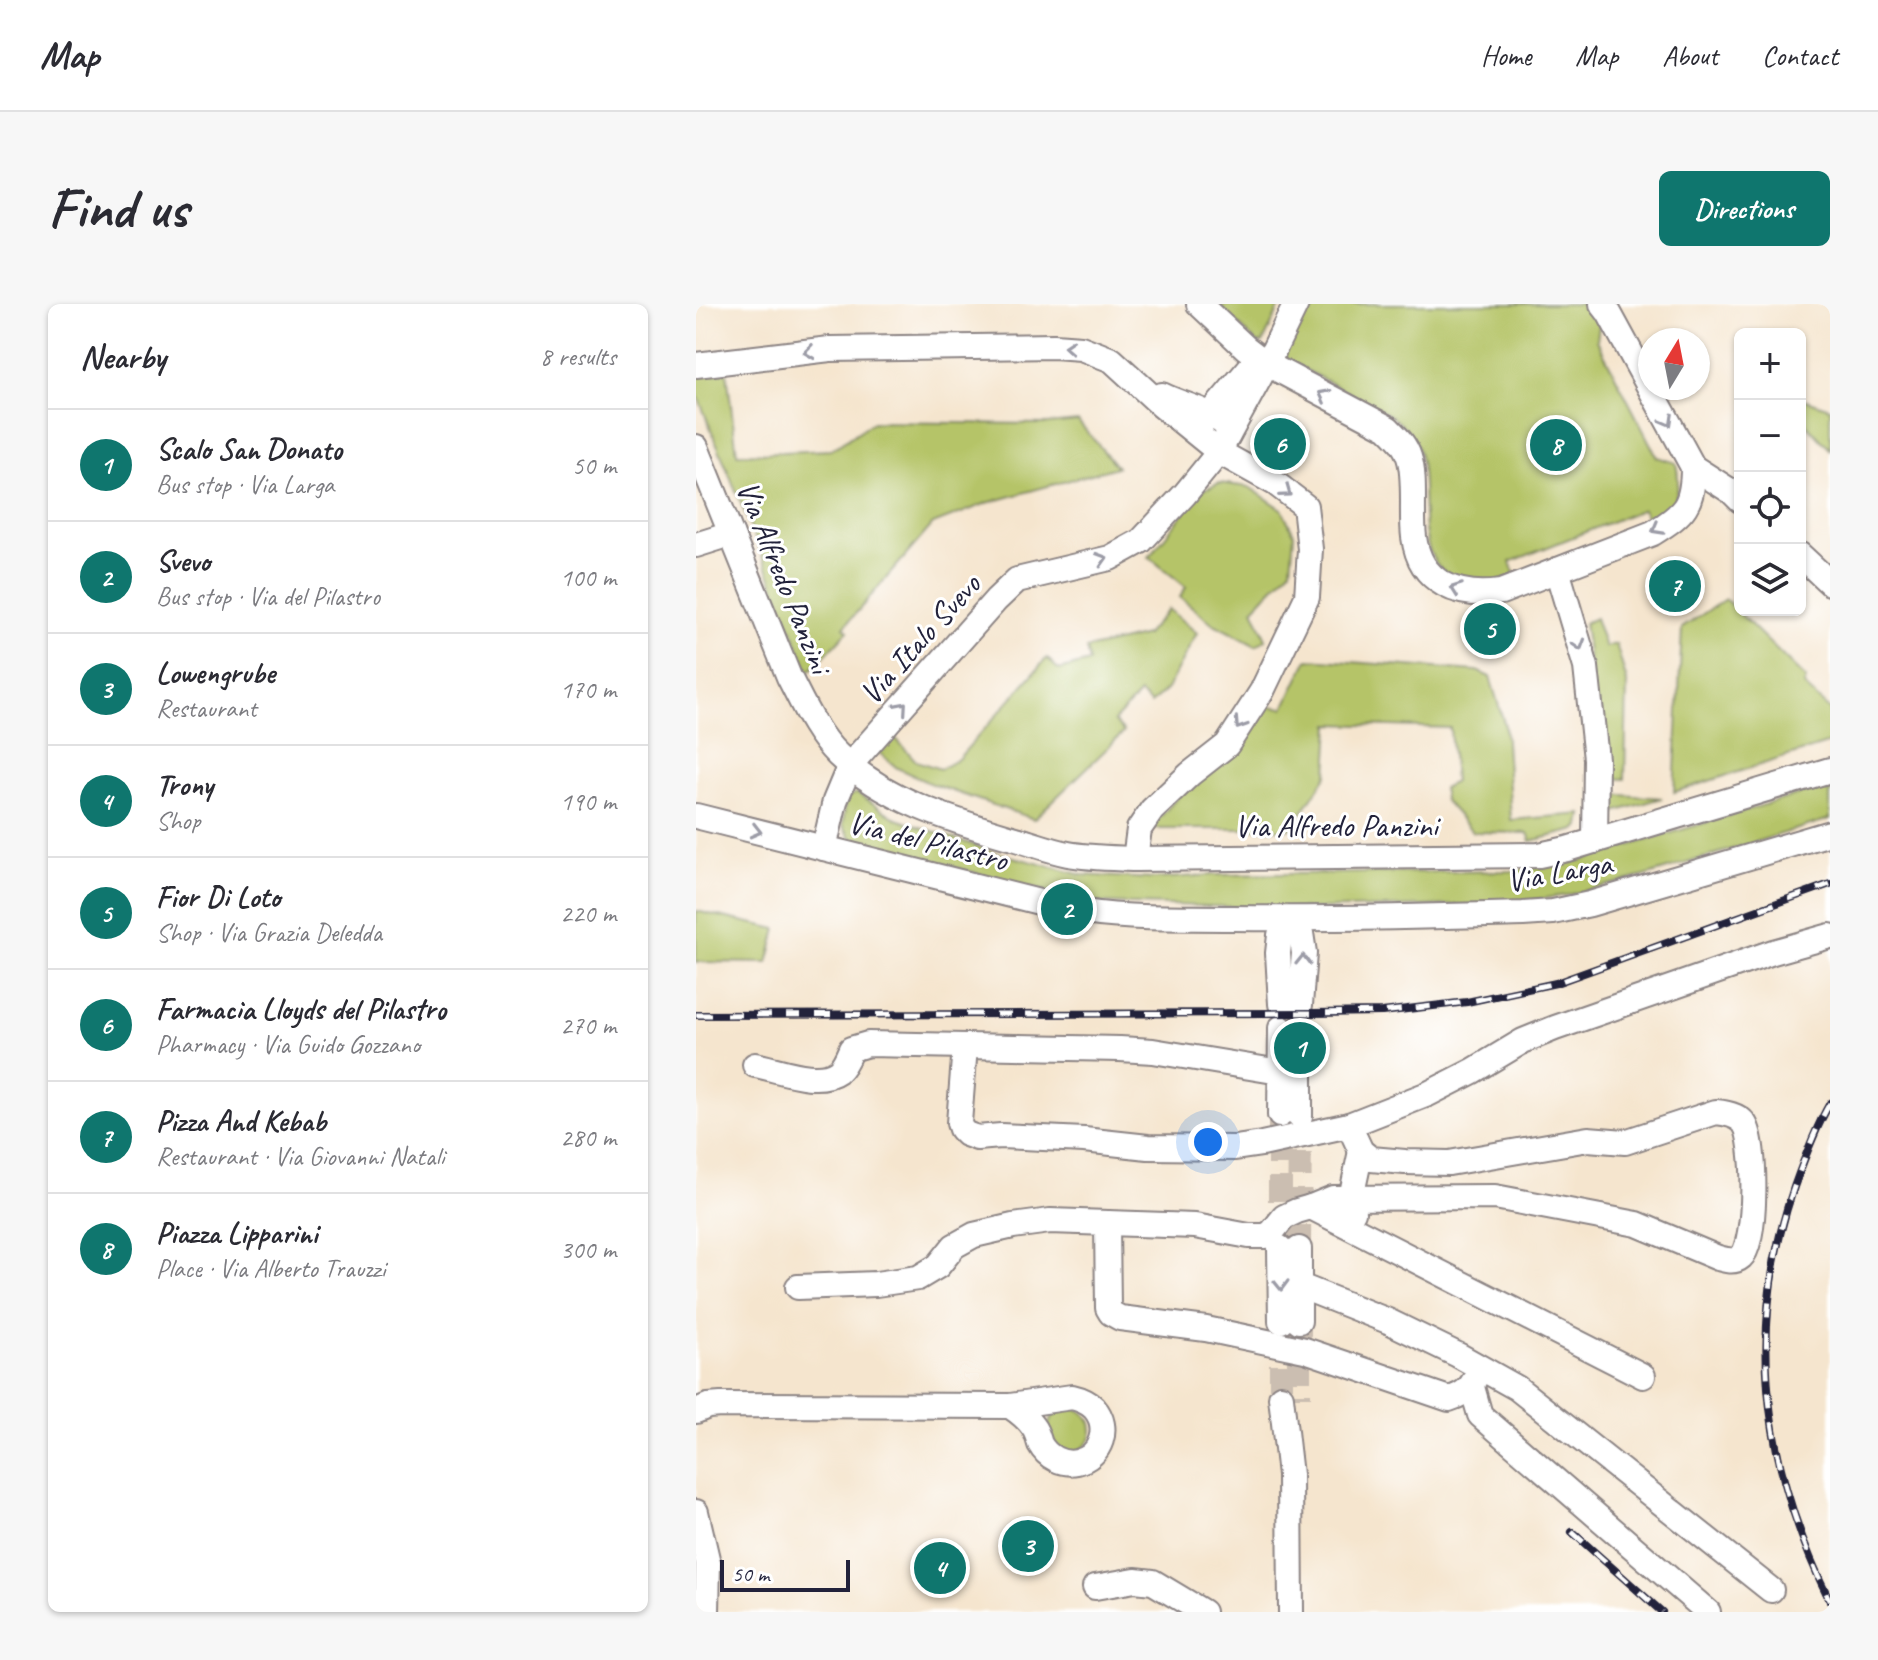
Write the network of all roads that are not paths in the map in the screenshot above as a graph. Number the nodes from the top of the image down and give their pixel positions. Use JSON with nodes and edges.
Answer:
{"nodes":[{"id":1,"x":1199,"y":304,"type":"edge"},
{"id":2,"x":1296,"y":304,"type":"edge"},
{"id":3,"x":1602,"y":304,"type":"edge"},
{"id":4,"x":1262,"y":361,"type":"junction"},
{"id":5,"x":696,"y":365,"type":"edge"},
{"id":6,"x":1136,"y":382,"type":"junction"},
{"id":7,"x":1211,"y":413,"type":"junction"},
{"id":8,"x":1195,"y":433,"type":"junction"},
{"id":9,"x":1223,"y":444,"type":"junction"},
{"id":10,"x":696,"y":447,"type":"edge"},
{"id":11,"x":1693,"y":467,"type":"junction"},
{"id":12,"x":1734,"y":494,"type":"edge"},
{"id":13,"x":731,"y":534,"type":"junction"},
{"id":14,"x":696,"y":545,"type":"edge"},
{"id":15,"x":1806,"y":561,"type":"edge"},
{"id":16,"x":1557,"y":570,"type":"junction"},
{"id":17,"x":1830,"y":583,"type":"edge"},
{"id":18,"x":850,"y":765,"type":"junction"},
{"id":19,"x":1830,"y":770,"type":"edge"},
{"id":20,"x":696,"y":816,"type":"edge"},
{"id":21,"x":1830,"y":833,"type":"edge"},
{"id":22,"x":1595,"y":841,"type":"junction"},
{"id":23,"x":820,"y":847,"type":"junction"},
{"id":24,"x":1135,"y":859,"type":"junction"},
{"id":25,"x":1291,"y":919,"type":"junction"},
{"id":26,"x":1830,"y":936,"type":"edge"},
{"id":27,"x":1290,"y":1016,"type":"junction"},
{"id":28,"x":965,"y":1046,"type":"junction"},
{"id":29,"x":755,"y":1065,"type":"dead end"},
{"id":30,"x":1280,"y":1072,"type":"junction"},
{"id":31,"x":1349,"y":1125,"type":"junction"},
{"id":32,"x":1361,"y":1151,"type":"junction"},
{"id":33,"x":1351,"y":1198,"type":"junction"},
{"id":34,"x":1311,"y":1207,"type":"junction"},
{"id":35,"x":1107,"y":1223,"type":"junction"},
{"id":36,"x":1355,"y":1230,"type":"junction"},
{"id":37,"x":1300,"y":1286,"type":"junction"},
{"id":38,"x":798,"y":1287,"type":"dead end"},
{"id":39,"x":1643,"y":1376,"type":"dead end"},
{"id":40,"x":1476,"y":1378,"type":"junction"},
{"id":41,"x":1290,"y":1397,"type":"tunnel mouth"},
{"id":42,"x":1010,"y":1406,"type":"dead end"},
{"id":43,"x":696,"y":1411,"type":"edge"},
{"id":44,"x":696,"y":1512,"type":"edge"},
{"id":45,"x":1095,"y":1587,"type":"dead end"},
{"id":46,"x":1771,"y":1590,"type":"dead end"},
{"id":47,"x":1287,"y":1607,"type":"edge"},
{"id":48,"x":707,"y":1612,"type":"edge"},
{"id":49,"x":1203,"y":1612,"type":"edge"},
{"id":50,"x":1708,"y":1612,"type":"edge"}],
"edges":[{"from":1,"to":4,"type":"street"},
{"from":2,"to":4,"type":"street","name":"Via Italo Svevo"},
{"from":3,"to":11,"type":"street","one_way":true},
{"from":4,"to":7,"type":"street","name":"Via Italo Svevo"},
{"from":4,"to":9,"type":"street","name":"Via Italo Svevo"},
{"from":16,"to":4,"type":"street","one_way":true},
{"from":6,"to":5,"type":"street","one_way":true},
{"from":6,"to":7,"type":"street"},
{"from":6,"to":8,"type":"street"},
{"from":7,"to":8,"type":"street","name":"Via Italo Svevo"},
{"from":7,"to":9,"type":"street"},
{"from":8,"to":9,"type":"street"},
{"from":18,"to":9,"type":"street","name":"Via Italo Svevo","one_way":true},
{"from":9,"to":24,"type":"street","one_way":true},
{"from":10,"to":13,"type":"street","name":"Via Alfredo Panzini"},
{"from":11,"to":12,"type":"street"},
{"from":11,"to":16,"type":"street","one_way":true},
{"from":13,"to":14,"type":"street"},
{"from":13,"to":18,"type":"street","name":"Via Alfredo Panzini"},
{"from":15,"to":17,"type":"street"},
{"from":16,"to":22,"type":"street","one_way":true},
{"from":18,"to":23,"type":"street"},
{"from":18,"to":24,"type":"street","name":"Via Alfredo Panzini"},
{"from":19,"to":22,"type":"street","name":"Via Alfredo Panzini"},
{"from":20,"to":23,"type":"street","name":"Via del Pilastro","one_way":true},
{"from":21,"to":25,"type":"street","name":"Via Larga"},
{"from":22,"to":24,"type":"street","name":"Via Alfredo Panzini"},
{"from":23,"to":25,"type":"street","name":"Via del Pilastro"},
{"from":25,"to":27,"type":"street"},
{"from":26,"to":31,"type":"street"},
{"from":27,"to":30,"type":"street"},
{"from":27,"to":30,"type":"street"},
{"from":28,"to":29,"type":"street"},
{"from":28,"to":30,"type":"street"},
{"from":28,"to":31,"type":"street"},
{"from":31,"to":32,"type":"street"},
{"from":32,"to":33,"type":"street"},
{"from":32,"to":33,"type":"street"},
{"from":33,"to":34,"type":"street"},
{"from":33,"to":36,"type":"street"},
{"from":34,"to":35,"type":"street"},
{"from":34,"to":36,"type":"street"},
{"from":35,"to":38,"type":"street"},
{"from":35,"to":40,"type":"street"},
{"from":36,"to":39,"type":"street"},
{"from":37,"to":37,"type":"street","one_way":true},
{"from":37,"to":40,"type":"street"},
{"from":40,"to":46,"type":"street"},
{"from":40,"to":50,"type":"street"},
{"from":41,"to":47,"type":"street"},
{"from":42,"to":43,"type":"street"},
{"from":44,"to":48,"type":"street"},
{"from":45,"to":49,"type":"street"}]}
